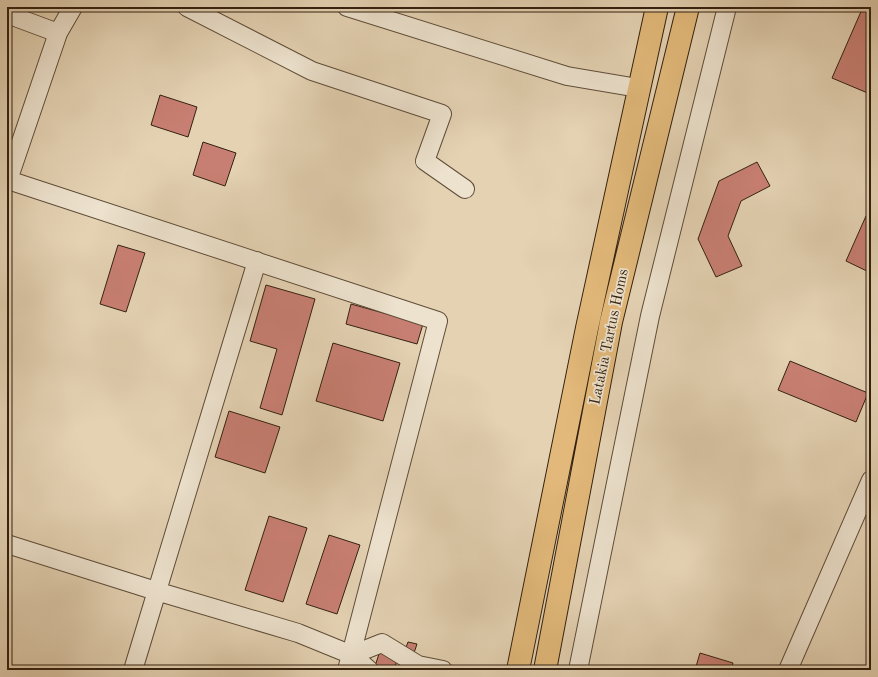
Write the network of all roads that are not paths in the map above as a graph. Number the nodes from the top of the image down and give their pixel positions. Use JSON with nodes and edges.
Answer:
{"nodes":[{"id":1,"x":73,"y":7,"type":"edge"},
{"id":2,"x":187,"y":7,"type":"edge"},
{"id":3,"x":347,"y":7,"type":"edge"},
{"id":4,"x":657,"y":7,"type":"edge"},
{"id":5,"x":688,"y":7,"type":"edge"},
{"id":6,"x":727,"y":7,"type":"edge"},
{"id":7,"x":7,"y":14,"type":"edge"},
{"id":8,"x":58,"y":33,"type":"junction"},
{"id":9,"x":638,"y":88,"type":"junction"},
{"id":10,"x":8,"y":182,"type":"edge"},
{"id":11,"x":464,"y":189,"type":"dead end"},
{"id":12,"x":257,"y":260,"type":"junction"},
{"id":13,"x":871,"y":480,"type":"edge"},
{"id":14,"x":7,"y":544,"type":"edge"},
{"id":15,"x":156,"y":591,"type":"junction"},
{"id":16,"x":350,"y":662,"type":"edge"},
{"id":17,"x":133,"y":670,"type":"edge"},
{"id":18,"x":369,"y":670,"type":"edge"},
{"id":19,"x":443,"y":670,"type":"edge"},
{"id":20,"x":518,"y":670,"type":"edge"},
{"id":21,"x":545,"y":670,"type":"edge"},
{"id":22,"x":578,"y":670,"type":"edge"},
{"id":23,"x":788,"y":670,"type":"edge"}],
"edges":[{"from":1,"to":8,"type":"street"},
{"from":2,"to":11,"type":"street"},
{"from":3,"to":9,"type":"street"},
{"from":4,"to":9,"type":"highway"},
{"from":5,"to":21,"type":"highway","name":"Latakia Tartus Homs"},
{"from":6,"to":22,"type":"street"},
{"from":7,"to":8,"type":"street"},
{"from":8,"to":10,"type":"street"},
{"from":9,"to":20,"type":"highway"},
{"from":10,"to":12,"type":"street"},
{"from":12,"to":15,"type":"street"},
{"from":12,"to":16,"type":"street"},
{"from":13,"to":23,"type":"street"},
{"from":14,"to":15,"type":"street"},
{"from":15,"to":16,"type":"street"},
{"from":15,"to":17,"type":"street"},
{"from":16,"to":18,"type":"street"},
{"from":16,"to":19,"type":"street"}]}
